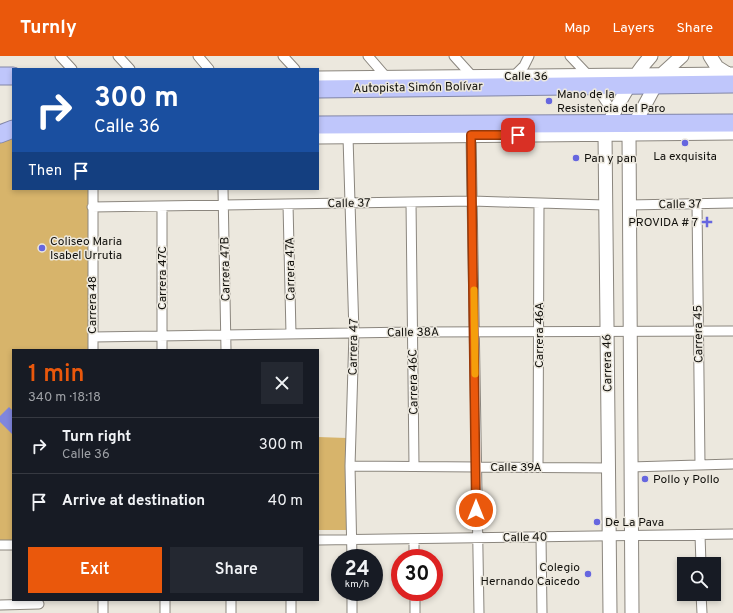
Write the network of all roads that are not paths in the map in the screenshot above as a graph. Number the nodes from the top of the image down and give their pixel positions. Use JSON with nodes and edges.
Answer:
{"nodes":[{"id":1,"x":60,"y":56,"type":"edge"},
{"id":2,"x":118,"y":56,"type":"edge"},
{"id":3,"x":198,"y":56,"type":"edge"},
{"id":4,"x":283,"y":56,"type":"edge"},
{"id":5,"x":368,"y":56,"type":"edge"},
{"id":6,"x":454,"y":56,"type":"edge"},
{"id":7,"x":529,"y":56,"type":"edge"},
{"id":8,"x":570,"y":56,"type":"edge"},
{"id":9,"x":651,"y":56,"type":"edge"},
{"id":10,"x":682,"y":56,"type":"edge"},
{"id":11,"x":710,"y":56,"type":"edge"},
{"id":12,"x":71,"y":68,"type":"edge"},
{"id":13,"x":129,"y":68,"type":"edge"},
{"id":14,"x":208,"y":68,"type":"edge"},
{"id":15,"x":294,"y":68,"type":"edge"},
{"id":16,"x":0,"y":76,"type":"edge"},
{"id":17,"x":12,"y":76,"type":"edge"},
{"id":18,"x":473,"y":76,"type":"junction"},
{"id":19,"x":514,"y":76,"type":"junction"},
{"id":20,"x":731,"y":77,"type":"edge"},
{"id":21,"x":319,"y":78,"type":"edge"},
{"id":22,"x":387,"y":78,"type":"junction"},
{"id":23,"x":633,"y":80,"type":"junction"},
{"id":24,"x":658,"y":80,"type":"junction"},
{"id":25,"x":592,"y":81,"type":"junction"},
{"id":26,"x":430,"y":82,"type":"junction"},
{"id":27,"x":319,"y":89,"type":"edge"},
{"id":28,"x":733,"y":123,"type":"edge"},
{"id":29,"x":319,"y":125,"type":"edge"},
{"id":30,"x":618,"y":126,"type":"junction"},
{"id":31,"x":12,"y":129,"type":"edge"},
{"id":32,"x":518,"y":129,"type":"junction"},
{"id":33,"x":733,"y":133,"type":"edge"},
{"id":34,"x":0,"y":134,"type":"edge"},
{"id":35,"x":471,"y":135,"type":"junction"},
{"id":36,"x":319,"y":137,"type":"edge"},
{"id":37,"x":348,"y":137,"type":"junction"},
{"id":38,"x":0,"y":138,"type":"edge"},
{"id":39,"x":12,"y":138,"type":"edge"},
{"id":40,"x":93,"y":190,"type":"edge"},
{"id":41,"x":223,"y":190,"type":"edge"},
{"id":42,"x":472,"y":201,"type":"junction"},
{"id":43,"x":411,"y":202,"type":"junction"},
{"id":44,"x":351,"y":203,"type":"junction"},
{"id":45,"x":539,"y":203,"type":"junction"},
{"id":46,"x":733,"y":203,"type":"edge"},
{"id":47,"x":288,"y":204,"type":"junction"},
{"id":48,"x":697,"y":204,"type":"junction"},
{"id":49,"x":224,"y":205,"type":"junction"},
{"id":50,"x":605,"y":205,"type":"junction"},
{"id":51,"x":628,"y":205,"type":"junction"},
{"id":52,"x":162,"y":206,"type":"junction"},
{"id":53,"x":92,"y":207,"type":"junction"},
{"id":54,"x":607,"y":331,"type":"junction"},
{"id":55,"x":629,"y":331,"type":"junction"},
{"id":56,"x":733,"y":331,"type":"edge"},
{"id":57,"x":412,"y":332,"type":"junction"},
{"id":58,"x":475,"y":332,"type":"junction"},
{"id":59,"x":538,"y":332,"type":"junction"},
{"id":60,"x":698,"y":332,"type":"junction"},
{"id":61,"x":354,"y":333,"type":"junction"},
{"id":62,"x":291,"y":334,"type":"junction"},
{"id":63,"x":226,"y":335,"type":"junction"},
{"id":64,"x":162,"y":336,"type":"junction"},
{"id":65,"x":93,"y":338,"type":"junction"},
{"id":66,"x":93,"y":349,"type":"edge"},
{"id":67,"x":162,"y":349,"type":"edge"},
{"id":68,"x":226,"y":349,"type":"edge"},
{"id":69,"x":733,"y":464,"type":"edge"},
{"id":70,"x":700,"y":465,"type":"junction"},
{"id":71,"x":350,"y":466,"type":"junction"},
{"id":72,"x":414,"y":466,"type":"junction"},
{"id":73,"x":538,"y":466,"type":"junction"},
{"id":74,"x":476,"y":467,"type":"junction"},
{"id":75,"x":630,"y":467,"type":"junction"},
{"id":76,"x":609,"y":468,"type":"junction"},
{"id":77,"x":733,"y":534,"type":"edge"},
{"id":78,"x":700,"y":535,"type":"junction"},
{"id":79,"x":610,"y":536,"type":"junction"},
{"id":80,"x":631,"y":536,"type":"junction"},
{"id":81,"x":541,"y":537,"type":"junction"},
{"id":82,"x":476,"y":538,"type":"junction"},
{"id":83,"x":414,"y":539,"type":"junction"},
{"id":84,"x":319,"y":540,"type":"edge"},
{"id":85,"x":352,"y":540,"type":"junction"},
{"id":86,"x":12,"y":544,"type":"edge"},
{"id":87,"x":0,"y":545,"type":"edge"},
{"id":88,"x":352,"y":549,"type":"edge"},
{"id":89,"x":414,"y":549,"type":"edge"},
{"id":90,"x":701,"y":557,"type":"edge"},
{"id":91,"x":102,"y":601,"type":"edge"},
{"id":92,"x":165,"y":601,"type":"edge"},
{"id":93,"x":231,"y":601,"type":"edge"},
{"id":94,"x":291,"y":601,"type":"edge"},
{"id":95,"x":352,"y":601,"type":"edge"},
{"id":96,"x":415,"y":601,"type":"edge"},
{"id":97,"x":702,"y":601,"type":"edge"},
{"id":98,"x":0,"y":604,"type":"edge"},
{"id":99,"x":39,"y":606,"type":"edge"},
{"id":100,"x":103,"y":613,"type":"edge"},
{"id":101,"x":165,"y":613,"type":"edge"},
{"id":102,"x":231,"y":613,"type":"edge"},
{"id":103,"x":291,"y":613,"type":"edge"},
{"id":104,"x":352,"y":613,"type":"edge"},
{"id":105,"x":415,"y":613,"type":"edge"},
{"id":106,"x":479,"y":613,"type":"edge"},
{"id":107,"x":542,"y":613,"type":"edge"},
{"id":108,"x":610,"y":613,"type":"edge"},
{"id":109,"x":632,"y":613,"type":"edge"},
{"id":110,"x":702,"y":613,"type":"edge"}],
"edges":[{"from":1,"to":12,"type":"street"},
{"from":2,"to":13,"type":"street"},
{"from":3,"to":14,"type":"street"},
{"from":4,"to":15,"type":"street"},
{"from":5,"to":22,"type":"street"},
{"from":6,"to":18,"type":"street"},
{"from":7,"to":19,"type":"street"},
{"from":8,"to":25,"type":"street"},
{"from":9,"to":23,"type":"main road","name":"Carrera 46"},
{"from":10,"to":24,"type":"main road","name":"Carrera 46"},
{"from":11,"to":20,"type":"main road"},
{"from":16,"to":17,"type":"highway"},
{"from":18,"to":19,"type":"main road","name":"Calle 36"},
{"from":18,"to":26,"type":"main road","name":"Calle 36"},
{"from":19,"to":25,"type":"main road","name":"Calle 36"},
{"from":20,"to":24,"type":"highway","name":"Autopista Simón Bolívar"},
{"from":21,"to":22,"type":"main road","name":"Calle 36"},
{"from":22,"to":26,"type":"main road","name":"Calle 36"},
{"from":23,"to":24,"type":"highway","name":"Autopista Simón Bolívar"},
{"from":23,"to":25,"type":"highway","name":"Autopista Simón Bolívar"},
{"from":23,"to":30,"type":"main road","name":"Carrera 46"},
{"from":24,"to":30,"type":"main road","name":"Carrera 46"},
{"from":25,"to":26,"type":"highway","name":"Autopista Simón Bolívar"},
{"from":25,"to":30,"type":"street"},
{"from":26,"to":27,"type":"highway","name":"Autopista Simón Bolívar"},
{"from":28,"to":30,"type":"highway"},
{"from":29,"to":32,"type":"highway"},
{"from":30,"to":32,"type":"highway"},
{"from":30,"to":33,"type":"main road"},
{"from":30,"to":50,"type":"main road","name":"Carrera 46"},
{"from":30,"to":51,"type":"main road","name":"Carrera 46"},
{"from":31,"to":34,"type":"highway"},
{"from":32,"to":35,"type":"main road"},
{"from":35,"to":37,"type":"main road"},
{"from":35,"to":42,"type":"street"},
{"from":36,"to":37,"type":"main road"},
{"from":37,"to":44,"type":"street","name":"Carrera 47"},
{"from":38,"to":39,"type":"main road"},
{"from":40,"to":53,"type":"street","name":"Carrera 48"},
{"from":41,"to":49,"type":"street","name":"Carrera 47B"},
{"from":42,"to":43,"type":"street","name":"Calle 37"},
{"from":42,"to":45,"type":"street","name":"Calle 37"},
{"from":42,"to":58,"type":"street"},
{"from":43,"to":44,"type":"street","name":"Calle 37"},
{"from":43,"to":57,"type":"street","name":"Carrera 46C"},
{"from":44,"to":47,"type":"street","name":"Calle 37"},
{"from":44,"to":61,"type":"street","name":"Carrera 47"},
{"from":45,"to":50,"type":"street","name":"Calle 37"},
{"from":45,"to":59,"type":"street","name":"Carrera 46A"},
{"from":46,"to":48,"type":"street","name":"Calle 37"},
{"from":47,"to":49,"type":"street","name":"Calle 37"},
{"from":47,"to":62,"type":"street","name":"Carrera 47A"},
{"from":48,"to":51,"type":"street","name":"Calle 37"},
{"from":48,"to":60,"type":"street","name":"Carrera 45"},
{"from":49,"to":52,"type":"street","name":"Calle 37"},
{"from":49,"to":63,"type":"street","name":"Carrera 47B"},
{"from":50,"to":54,"type":"main road","name":"Carrera 46"},
{"from":51,"to":55,"type":"main road","name":"Carrera 46"},
{"from":52,"to":53,"type":"street","name":"Calle 37"},
{"from":52,"to":64,"type":"street","name":"Carrera 47C"},
{"from":53,"to":65,"type":"street","name":"Carrera 48"},
{"from":54,"to":55,"type":"street","name":"Calle 38A"},
{"from":54,"to":59,"type":"street","name":"Calle 38A"},
{"from":54,"to":76,"type":"main road","name":"Carrera 46"},
{"from":55,"to":60,"type":"street","name":"Calle 38A"},
{"from":55,"to":75,"type":"main road","name":"Carrera 46"},
{"from":56,"to":60,"type":"street","name":"Calle 38A"},
{"from":57,"to":58,"type":"street","name":"Calle 38A"},
{"from":57,"to":61,"type":"street","name":"Calle 38A"},
{"from":57,"to":72,"type":"street","name":"Carrera 46C"},
{"from":58,"to":59,"type":"street","name":"Calle 38A"},
{"from":58,"to":74,"type":"street"},
{"from":59,"to":73,"type":"street","name":"Carrera 46A"},
{"from":60,"to":70,"type":"street","name":"Carrera 45"},
{"from":61,"to":62,"type":"street","name":"Calle 38A"},
{"from":61,"to":71,"type":"street","name":"Carrera 47"},
{"from":62,"to":63,"type":"street","name":"Calle 38A"},
{"from":63,"to":64,"type":"street","name":"Calle 38A"},
{"from":63,"to":68,"type":"street","name":"Carrera 47B"},
{"from":64,"to":65,"type":"street","name":"Calle 38A"},
{"from":64,"to":67,"type":"street","name":"Carrera 47C"},
{"from":65,"to":66,"type":"street","name":"Carrera 48"},
{"from":69,"to":70,"type":"street"},
{"from":70,"to":75,"type":"street"},
{"from":71,"to":72,"type":"street","name":"Calle 39A"},
{"from":71,"to":85,"type":"street","name":"Carrera 47"},
{"from":72,"to":74,"type":"street","name":"Calle 39A"},
{"from":73,"to":74,"type":"street","name":"Calle 39A"},
{"from":73,"to":76,"type":"street","name":"Calle 39A"},
{"from":74,"to":82,"type":"street"},
{"from":75,"to":80,"type":"main road","name":"Carrera 46"},
{"from":76,"to":79,"type":"main road","name":"Carrera 46"},
{"from":77,"to":78,"type":"street","name":"Calle 40"},
{"from":78,"to":80,"type":"street","name":"Calle 40"},
{"from":78,"to":90,"type":"street"},
{"from":79,"to":80,"type":"street","name":"Calle 40"},
{"from":79,"to":81,"type":"street","name":"Calle 40"},
{"from":79,"to":108,"type":"main road","name":"Carrera 46"},
{"from":80,"to":109,"type":"main road","name":"Carrera 46"},
{"from":81,"to":82,"type":"street","name":"Calle 40"},
{"from":81,"to":107,"type":"street"},
{"from":82,"to":83,"type":"street","name":"Calle 40"},
{"from":82,"to":106,"type":"street"},
{"from":83,"to":85,"type":"street","name":"Calle 40"},
{"from":83,"to":89,"type":"street"},
{"from":84,"to":85,"type":"street","name":"Calle 40"},
{"from":85,"to":88,"type":"street","name":"Carrera 47"},
{"from":86,"to":87,"type":"street"},
{"from":91,"to":100,"type":"street"},
{"from":92,"to":101,"type":"street"},
{"from":93,"to":102,"type":"street"},
{"from":94,"to":103,"type":"street"},
{"from":95,"to":104,"type":"street"},
{"from":96,"to":105,"type":"street"},
{"from":97,"to":110,"type":"street"},
{"from":98,"to":99,"type":"street"}]}
